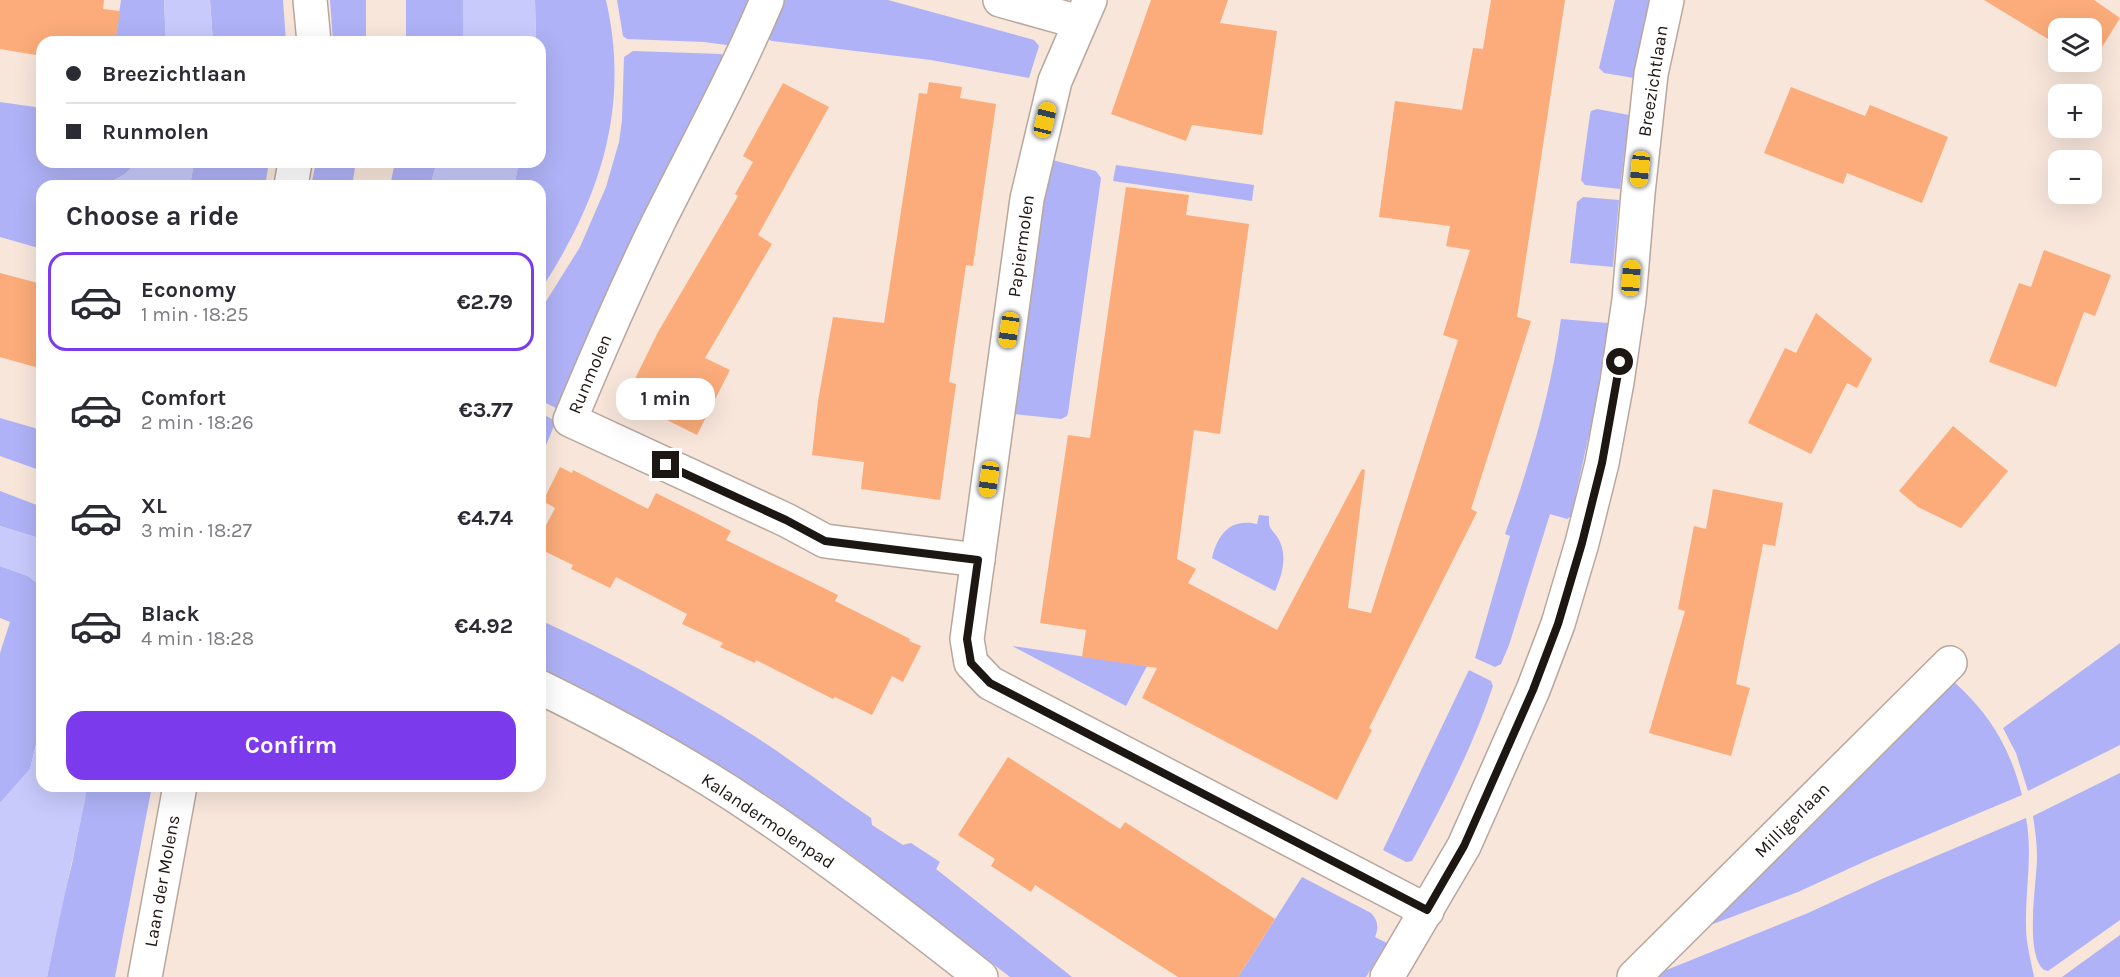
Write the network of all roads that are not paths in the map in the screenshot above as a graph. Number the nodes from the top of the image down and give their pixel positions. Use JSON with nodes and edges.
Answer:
{"nodes":[{"id":1,"x":310,"y":0,"type":"edge"},
{"id":2,"x":767,"y":0,"type":"edge"},
{"id":3,"x":1000,"y":0,"type":"edge"},
{"id":4,"x":1667,"y":0,"type":"edge"},
{"id":5,"x":1084,"y":11,"type":"edge"},
{"id":6,"x":313,"y":36,"type":"edge"},
{"id":7,"x":978,"y":560,"type":"junction"},
{"id":8,"x":1950,"y":663,"type":"dead end"},
{"id":9,"x":546,"y":690,"type":"edge"},
{"id":10,"x":179,"y":792,"type":"edge"},
{"id":11,"x":1427,"y":910,"type":"junction"},
{"id":12,"x":145,"y":977,"type":"edge"},
{"id":13,"x":981,"y":977,"type":"edge"},
{"id":14,"x":1387,"y":977,"type":"edge"},
{"id":15,"x":1634,"y":977,"type":"edge"}],
"edges":[{"from":1,"to":6,"type":"street"},
{"from":2,"to":7,"type":"street","name":"Runmolen"},
{"from":3,"to":5,"type":"street"},
{"from":4,"to":11,"type":"street","name":"Breezichtlaan"},
{"from":5,"to":7,"type":"street","name":"Papiermolen"},
{"from":7,"to":11,"type":"street","name":"Papiermolen"},
{"from":8,"to":15,"type":"street","name":"Milligerlaan"},
{"from":9,"to":13,"type":"street","name":"Kalandermolenpad"},
{"from":10,"to":12,"type":"street","name":"Laan der Molens"},
{"from":11,"to":14,"type":"street","name":"Breezichtlaan"}]}
